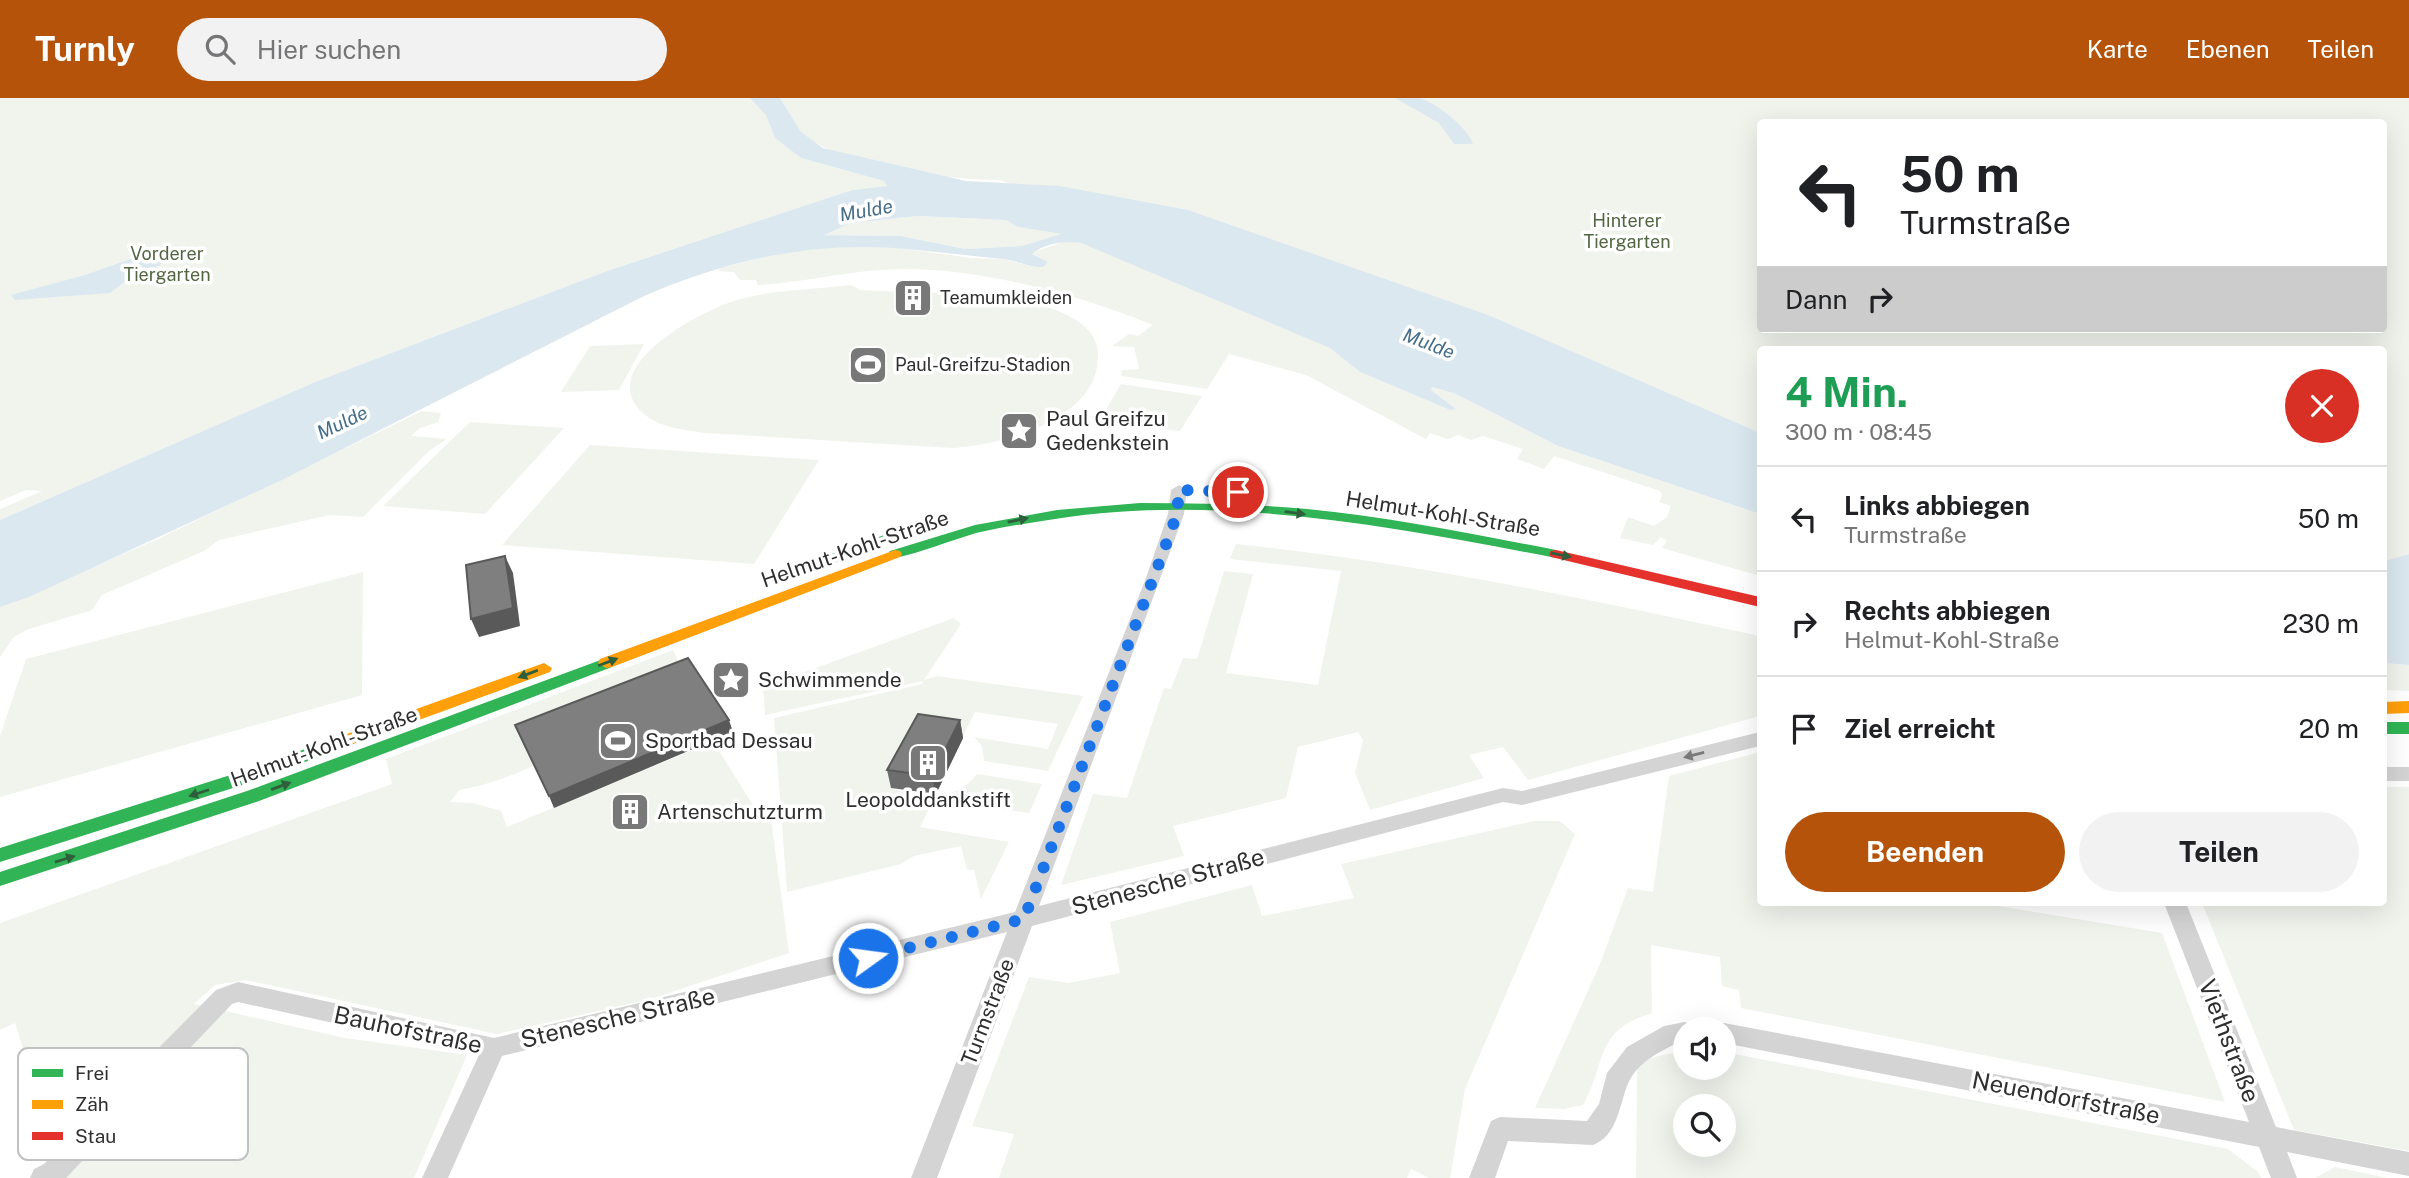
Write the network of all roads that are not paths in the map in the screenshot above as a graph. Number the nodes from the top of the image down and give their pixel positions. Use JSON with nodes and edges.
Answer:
{"nodes":[{"id":1,"x":1201,"y":491,"type":"dead end"},
{"id":2,"x":1222,"y":491,"type":"dead end"},
{"id":3,"x":1113,"y":492,"type":"dead end"},
{"id":4,"x":1243,"y":492,"type":"dead end"},
{"id":5,"x":1267,"y":494,"type":"dead end"},
{"id":6,"x":1178,"y":499,"type":"junction"},
{"id":7,"x":1419,"y":512,"type":"dead end"},
{"id":8,"x":915,"y":529,"type":"dead end"},
{"id":9,"x":796,"y":572,"type":"dead end"},
{"id":10,"x":1720,"y":575,"type":"dead end"},
{"id":11,"x":1757,"y":585,"type":"edge"},
{"id":12,"x":1757,"y":601,"type":"edge"},
{"id":13,"x":554,"y":664,"type":"dead end"},
{"id":14,"x":2409,"y":707,"type":"edge"},
{"id":15,"x":2387,"y":708,"type":"edge"},
{"id":16,"x":2387,"y":728,"type":"edge"},
{"id":17,"x":2409,"y":728,"type":"edge"},
{"id":18,"x":1757,"y":740,"type":"edge"},
{"id":19,"x":2387,"y":774,"type":"edge"},
{"id":20,"x":2409,"y":774,"type":"edge"},
{"id":21,"x":0,"y":855,"type":"edge"},
{"id":22,"x":0,"y":879,"type":"edge"},
{"id":23,"x":2176,"y":906,"type":"edge"},
{"id":24,"x":1024,"y":919,"type":"junction"},
{"id":25,"x":1673,"y":1033,"type":"edge"},
{"id":26,"x":1736,"y":1035,"type":"edge"},
{"id":27,"x":174,"y":1048,"type":"edge"},
{"id":28,"x":494,"y":1048,"type":"junction"},
{"id":29,"x":2267,"y":1136,"type":"junction"},
{"id":30,"x":66,"y":1160,"type":"edge"},
{"id":31,"x":2409,"y":1164,"type":"edge"},
{"id":32,"x":43,"y":1178,"type":"edge"},
{"id":33,"x":435,"y":1178,"type":"edge"},
{"id":34,"x":924,"y":1178,"type":"edge"},
{"id":35,"x":1482,"y":1178,"type":"edge"},
{"id":36,"x":2284,"y":1178,"type":"edge"}],
"edges":[{"from":1,"to":6,"type":"main road","name":"Helmut-Kohl-Straße"},
{"from":2,"to":4,"type":"main road"},
{"from":3,"to":6,"type":"main road","name":"Helmut-Kohl-Straße"},
{"from":5,"to":7,"type":"main road","name":"Helmut-Kohl-Straße"},
{"from":6,"to":12,"type":"main road","name":"Helmut-Kohl-Straße","one_way":true},
{"from":22,"to":6,"type":"main road","name":"Helmut-Kohl-Straße","one_way":true},
{"from":6,"to":24,"type":"street","name":"Turmstraße"},
{"from":8,"to":9,"type":"main road","name":"Helmut-Kohl-Straße"},
{"from":10,"to":11,"type":"main road"},
{"from":13,"to":21,"type":"main road","name":"Helmut-Kohl-Straße","one_way":true},
{"from":14,"to":15,"type":"main road"},
{"from":16,"to":17,"type":"main road"},
{"from":18,"to":24,"type":"street","name":"Stenesche Straße","one_way":true},
{"from":19,"to":20,"type":"street"},
{"from":23,"to":29,"type":"street","name":"Viethstraße"},
{"from":24,"to":28,"type":"street","name":"Stenesche Straße"},
{"from":24,"to":34,"type":"street","name":"Turmstraße"},
{"from":25,"to":35,"type":"street"},
{"from":26,"to":29,"type":"street","name":"Neuendorfstraße"},
{"from":27,"to":28,"type":"street","name":"Bauhofstraße"},
{"from":28,"to":33,"type":"street","name":"Bauhofstraße"},
{"from":29,"to":31,"type":"street","name":"Neuendorfstraße"},
{"from":29,"to":36,"type":"street","name":"Viethstraße"},
{"from":30,"to":32,"type":"street","name":"Bauhofstraße"}]}
